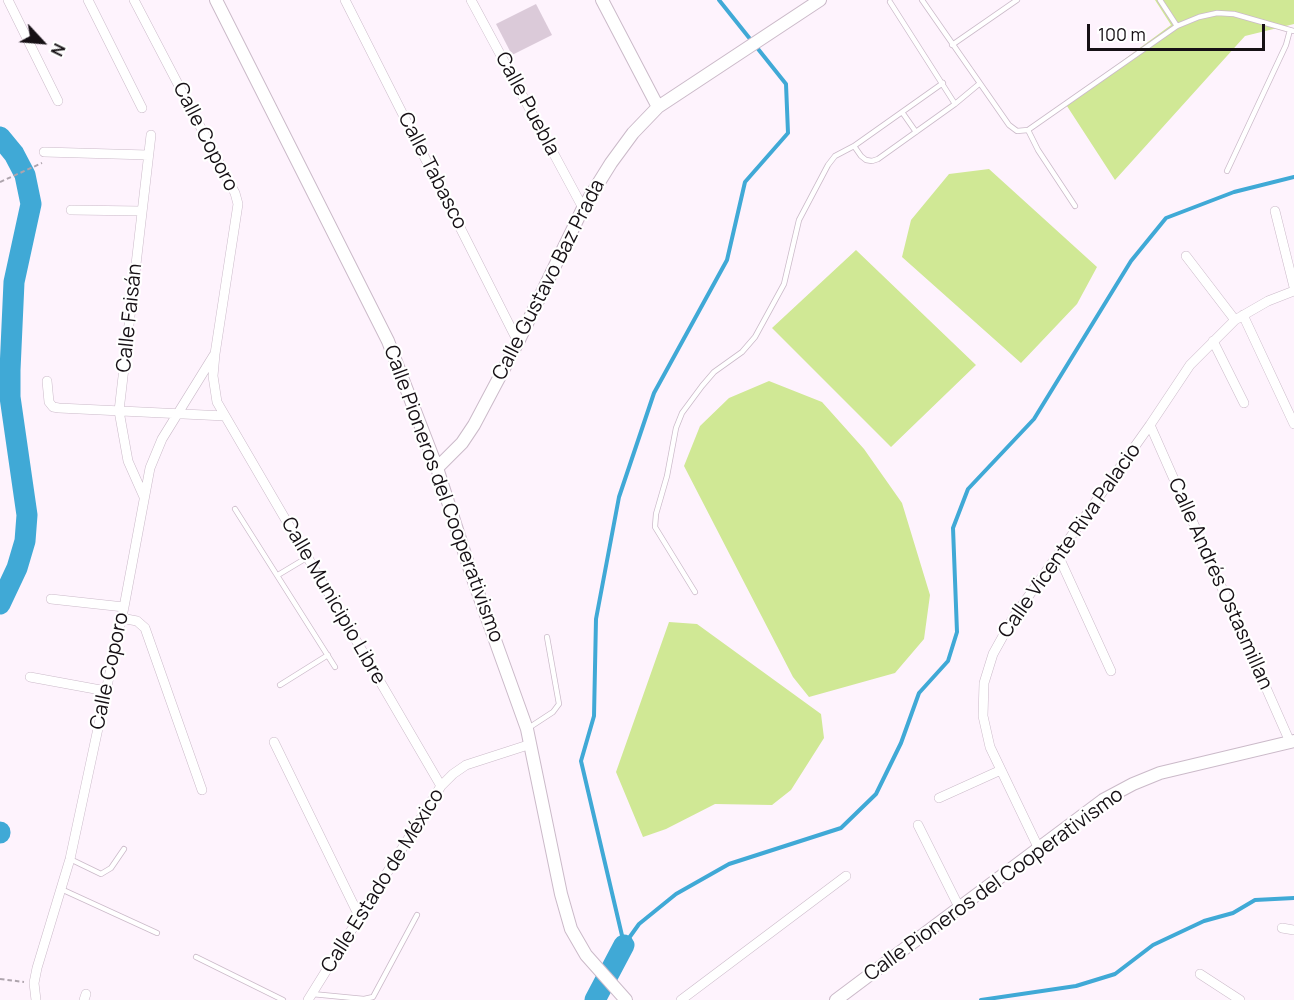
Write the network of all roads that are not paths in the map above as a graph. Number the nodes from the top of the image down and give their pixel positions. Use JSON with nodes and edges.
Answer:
{"nodes":[{"id":1,"x":8,"y":0,"type":"edge"},
{"id":2,"x":88,"y":0,"type":"edge"},
{"id":3,"x":134,"y":0,"type":"edge"},
{"id":4,"x":216,"y":0,"type":"edge"},
{"id":5,"x":345,"y":0,"type":"edge"},
{"id":6,"x":471,"y":0,"type":"edge"},
{"id":7,"x":602,"y":0,"type":"edge"},
{"id":8,"x":820,"y":0,"type":"edge"},
{"id":9,"x":922,"y":0,"type":"edge"},
{"id":10,"x":1017,"y":0,"type":"edge"},
{"id":11,"x":1160,"y":0,"type":"edge"},
{"id":12,"x":890,"y":2,"type":"dead end"},
{"id":13,"x":1178,"y":26,"type":"junction"},
{"id":14,"x":1292,"y":31,"type":"edge"},
{"id":15,"x":952,"y":45,"type":"junction"},
{"id":16,"x":943,"y":83,"type":"junction"},
{"id":17,"x":979,"y":84,"type":"junction"},
{"id":18,"x":58,"y":101,"type":"dead end"},
{"id":19,"x":956,"y":104,"type":"junction"},
{"id":20,"x":658,"y":107,"type":"junction"},
{"id":21,"x":142,"y":108,"type":"dead end"},
{"id":22,"x":902,"y":112,"type":"junction"},
{"id":23,"x":1028,"y":130,"type":"junction"},
{"id":24,"x":916,"y":132,"type":"junction"},
{"id":25,"x":151,"y":135,"type":"dead end"},
{"id":26,"x":854,"y":146,"type":"junction"},
{"id":27,"x":44,"y":152,"type":"dead end"},
{"id":28,"x":148,"y":155,"type":"junction"},
{"id":29,"x":1227,"y":171,"type":"dead end"},
{"id":30,"x":1075,"y":206,"type":"dead end"},
{"id":31,"x":583,"y":208,"type":"junction"},
{"id":32,"x":70,"y":210,"type":"dead end"},
{"id":33,"x":1275,"y":211,"type":"dead end"},
{"id":34,"x":141,"y":212,"type":"junction"},
{"id":35,"x":1186,"y":256,"type":"dead end"},
{"id":36,"x":1294,"y":287,"type":"edge"},
{"id":37,"x":1294,"y":291,"type":"edge"},
{"id":38,"x":1239,"y":317,"type":"junction"},
{"id":39,"x":1213,"y":341,"type":"junction"},
{"id":40,"x":518,"y":342,"type":"junction"},
{"id":41,"x":215,"y":354,"type":"junction"},
{"id":42,"x":47,"y":381,"type":"dead end"},
{"id":43,"x":1244,"y":403,"type":"dead end"},
{"id":44,"x":119,"y":411,"type":"junction"},
{"id":45,"x":178,"y":413,"type":"junction"},
{"id":46,"x":225,"y":416,"type":"junction"},
{"id":47,"x":1294,"y":424,"type":"edge"},
{"id":48,"x":1150,"y":425,"type":"junction"},
{"id":49,"x":437,"y":468,"type":"junction"},
{"id":50,"x":144,"y":497,"type":"junction"},
{"id":51,"x":235,"y":509,"type":"dead end"},
{"id":52,"x":1058,"y":555,"type":"junction"},
{"id":53,"x":308,"y":557,"type":"junction"},
{"id":54,"x":278,"y":575,"type":"junction"},
{"id":55,"x":695,"y":592,"type":"dead end"},
{"id":56,"x":51,"y":599,"type":"dead end"},
{"id":57,"x":124,"y":607,"type":"junction"},
{"id":58,"x":121,"y":618,"type":"junction"},
{"id":59,"x":547,"y":637,"type":"dead end"},
{"id":60,"x":328,"y":655,"type":"junction"},
{"id":61,"x":335,"y":666,"type":"dead end"},
{"id":62,"x":1111,"y":671,"type":"dead end"},
{"id":63,"x":30,"y":677,"type":"dead end"},
{"id":64,"x":280,"y":685,"type":"dead end"},
{"id":65,"x":106,"y":691,"type":"junction"},
{"id":66,"x":527,"y":729,"type":"junction"},
{"id":67,"x":274,"y":742,"type":"dead end"},
{"id":68,"x":1292,"y":742,"type":"edge"},
{"id":69,"x":531,"y":744,"type":"junction"},
{"id":70,"x":1001,"y":770,"type":"junction"},
{"id":71,"x":441,"y":786,"type":"junction"},
{"id":72,"x":202,"y":790,"type":"dead end"},
{"id":73,"x":939,"y":798,"type":"dead end"},
{"id":74,"x":918,"y":825,"type":"dead end"},
{"id":75,"x":1038,"y":847,"type":"junction"},
{"id":76,"x":124,"y":849,"type":"dead end"},
{"id":77,"x":70,"y":859,"type":"junction"},
{"id":78,"x":846,"y":876,"type":"dead end"},
{"id":79,"x":61,"y":889,"type":"junction"},
{"id":80,"x":959,"y":907,"type":"junction"},
{"id":81,"x":417,"y":915,"type":"dead end"},
{"id":82,"x":359,"y":916,"type":"junction"},
{"id":83,"x":1282,"y":928,"type":"dead end"},
{"id":84,"x":1294,"y":930,"type":"edge"},
{"id":85,"x":157,"y":933,"type":"dead end"},
{"id":86,"x":196,"y":957,"type":"dead end"},
{"id":87,"x":1200,"y":974,"type":"dead end"},
{"id":88,"x":310,"y":997,"type":"edge"},
{"id":89,"x":623,"y":997,"type":"edge"},
{"id":90,"x":36,"y":1000,"type":"edge"},
{"id":91,"x":283,"y":1000,"type":"edge"},
{"id":92,"x":681,"y":1000,"type":"edge"},
{"id":93,"x":836,"y":1000,"type":"edge"},
{"id":94,"x":1240,"y":1000,"type":"edge"}],
"edges":[{"from":1,"to":18,"type":"street"},
{"from":2,"to":21,"type":"street"},
{"from":3,"to":41,"type":"street","name":"Calle Coporo"},
{"from":4,"to":49,"type":"street","name":"Calle Pioneros del Cooperativismo"},
{"from":5,"to":40,"type":"street","name":"Calle Tabasco"},
{"from":6,"to":31,"type":"street","name":"Calle Puebla"},
{"from":7,"to":20,"type":"street"},
{"from":8,"to":20,"type":"street","name":"Calle Gustavo Baz Prada"},
{"from":9,"to":15,"type":"lane"},
{"from":10,"to":15,"type":"lane"},
{"from":11,"to":13,"type":"lane"},
{"from":12,"to":16,"type":"lane"},
{"from":13,"to":14,"type":"lane"},
{"from":13,"to":23,"type":"lane"},
{"from":14,"to":29,"type":"lane"},
{"from":15,"to":17,"type":"lane"},
{"from":16,"to":19,"type":"lane"},
{"from":16,"to":22,"type":"lane"},
{"from":17,"to":19,"type":"lane"},
{"from":17,"to":23,"type":"lane"},
{"from":19,"to":24,"type":"lane"},
{"from":20,"to":31,"type":"street","name":"Calle Gustavo Baz Prada"},
{"from":22,"to":24,"type":"lane"},
{"from":22,"to":26,"type":"lane"},
{"from":23,"to":30,"type":"lane"},
{"from":24,"to":26,"type":"lane"},
{"from":25,"to":28,"type":"street","name":"Calle Faisán"},
{"from":26,"to":55,"type":"lane"},
{"from":27,"to":28,"type":"street"},
{"from":28,"to":34,"type":"street","name":"Calle Faisán"},
{"from":31,"to":40,"type":"street","name":"Calle Gustavo Baz Prada"},
{"from":32,"to":34,"type":"street"},
{"from":33,"to":36,"type":"street"},
{"from":34,"to":44,"type":"street","name":"Calle Faisán"},
{"from":35,"to":38,"type":"street"},
{"from":37,"to":38,"type":"street","name":"Calle Vicente Riva Palacio"},
{"from":38,"to":39,"type":"street","name":"Calle Vicente Riva Palacio"},
{"from":38,"to":47,"type":"street"},
{"from":39,"to":43,"type":"street"},
{"from":39,"to":48,"type":"street","name":"Calle Vicente Riva Palacio"},
{"from":40,"to":49,"type":"street","name":"Calle Gustavo Baz Prada"},
{"from":41,"to":45,"type":"street","name":"Calle Coporo"},
{"from":41,"to":46,"type":"street","name":"Calle Coporo"},
{"from":42,"to":44,"type":"street"},
{"from":44,"to":45,"type":"street"},
{"from":44,"to":50,"type":"street","name":"Calle Faisán"},
{"from":45,"to":46,"type":"street"},
{"from":45,"to":50,"type":"street","name":"Calle Coporo"},
{"from":46,"to":53,"type":"street","name":"Calle Municipio Libre"},
{"from":48,"to":52,"type":"street","name":"Calle Vicente Riva Palacio"},
{"from":48,"to":68,"type":"street","name":"Calle Andrés Ostasmillan"},
{"from":49,"to":66,"type":"street","name":"Calle Pioneros del Cooperativismo"},
{"from":50,"to":57,"type":"street","name":"Calle Coporo"},
{"from":51,"to":54,"type":"lane"},
{"from":52,"to":62,"type":"street"},
{"from":52,"to":70,"type":"street","name":"Calle Vicente Riva Palacio"},
{"from":53,"to":54,"type":"lane"},
{"from":53,"to":71,"type":"street","name":"Calle Municipio Libre"},
{"from":54,"to":60,"type":"lane"},
{"from":56,"to":57,"type":"street"},
{"from":57,"to":58,"type":"street","name":"Calle Coporo"},
{"from":58,"to":65,"type":"street","name":"Calle Coporo"},
{"from":58,"to":72,"type":"street"},
{"from":59,"to":66,"type":"lane"},
{"from":60,"to":61,"type":"lane"},
{"from":60,"to":64,"type":"lane"},
{"from":63,"to":65,"type":"street"},
{"from":65,"to":77,"type":"street","name":"Calle Coporo"},
{"from":66,"to":69,"type":"street","name":"Calle Pioneros del Cooperativismo"},
{"from":67,"to":82,"type":"street"},
{"from":68,"to":75,"type":"street","name":"Calle Pioneros del Cooperativismo"},
{"from":69,"to":71,"type":"street","name":"Calle Estado de México"},
{"from":69,"to":89,"type":"street","name":"Calle Pioneros del Cooperativismo"},
{"from":70,"to":73,"type":"street"},
{"from":70,"to":75,"type":"street","name":"Calle Vicente Riva Palacio"},
{"from":71,"to":82,"type":"street","name":"Calle Estado de México"},
{"from":74,"to":80,"type":"street"},
{"from":75,"to":80,"type":"street","name":"Calle Pioneros del Cooperativismo"},
{"from":76,"to":77,"type":"lane"},
{"from":77,"to":79,"type":"street","name":"Calle Coporo"},
{"from":78,"to":92,"type":"street"},
{"from":79,"to":85,"type":"lane"},
{"from":79,"to":90,"type":"street","name":"Calle Coporo"},
{"from":80,"to":93,"type":"street","name":"Calle Pioneros del Cooperativismo"},
{"from":81,"to":88,"type":"lane"},
{"from":82,"to":88,"type":"street","name":"Calle Estado de México"},
{"from":83,"to":84,"type":"street"},
{"from":86,"to":91,"type":"lane"},
{"from":87,"to":94,"type":"street"}]}
